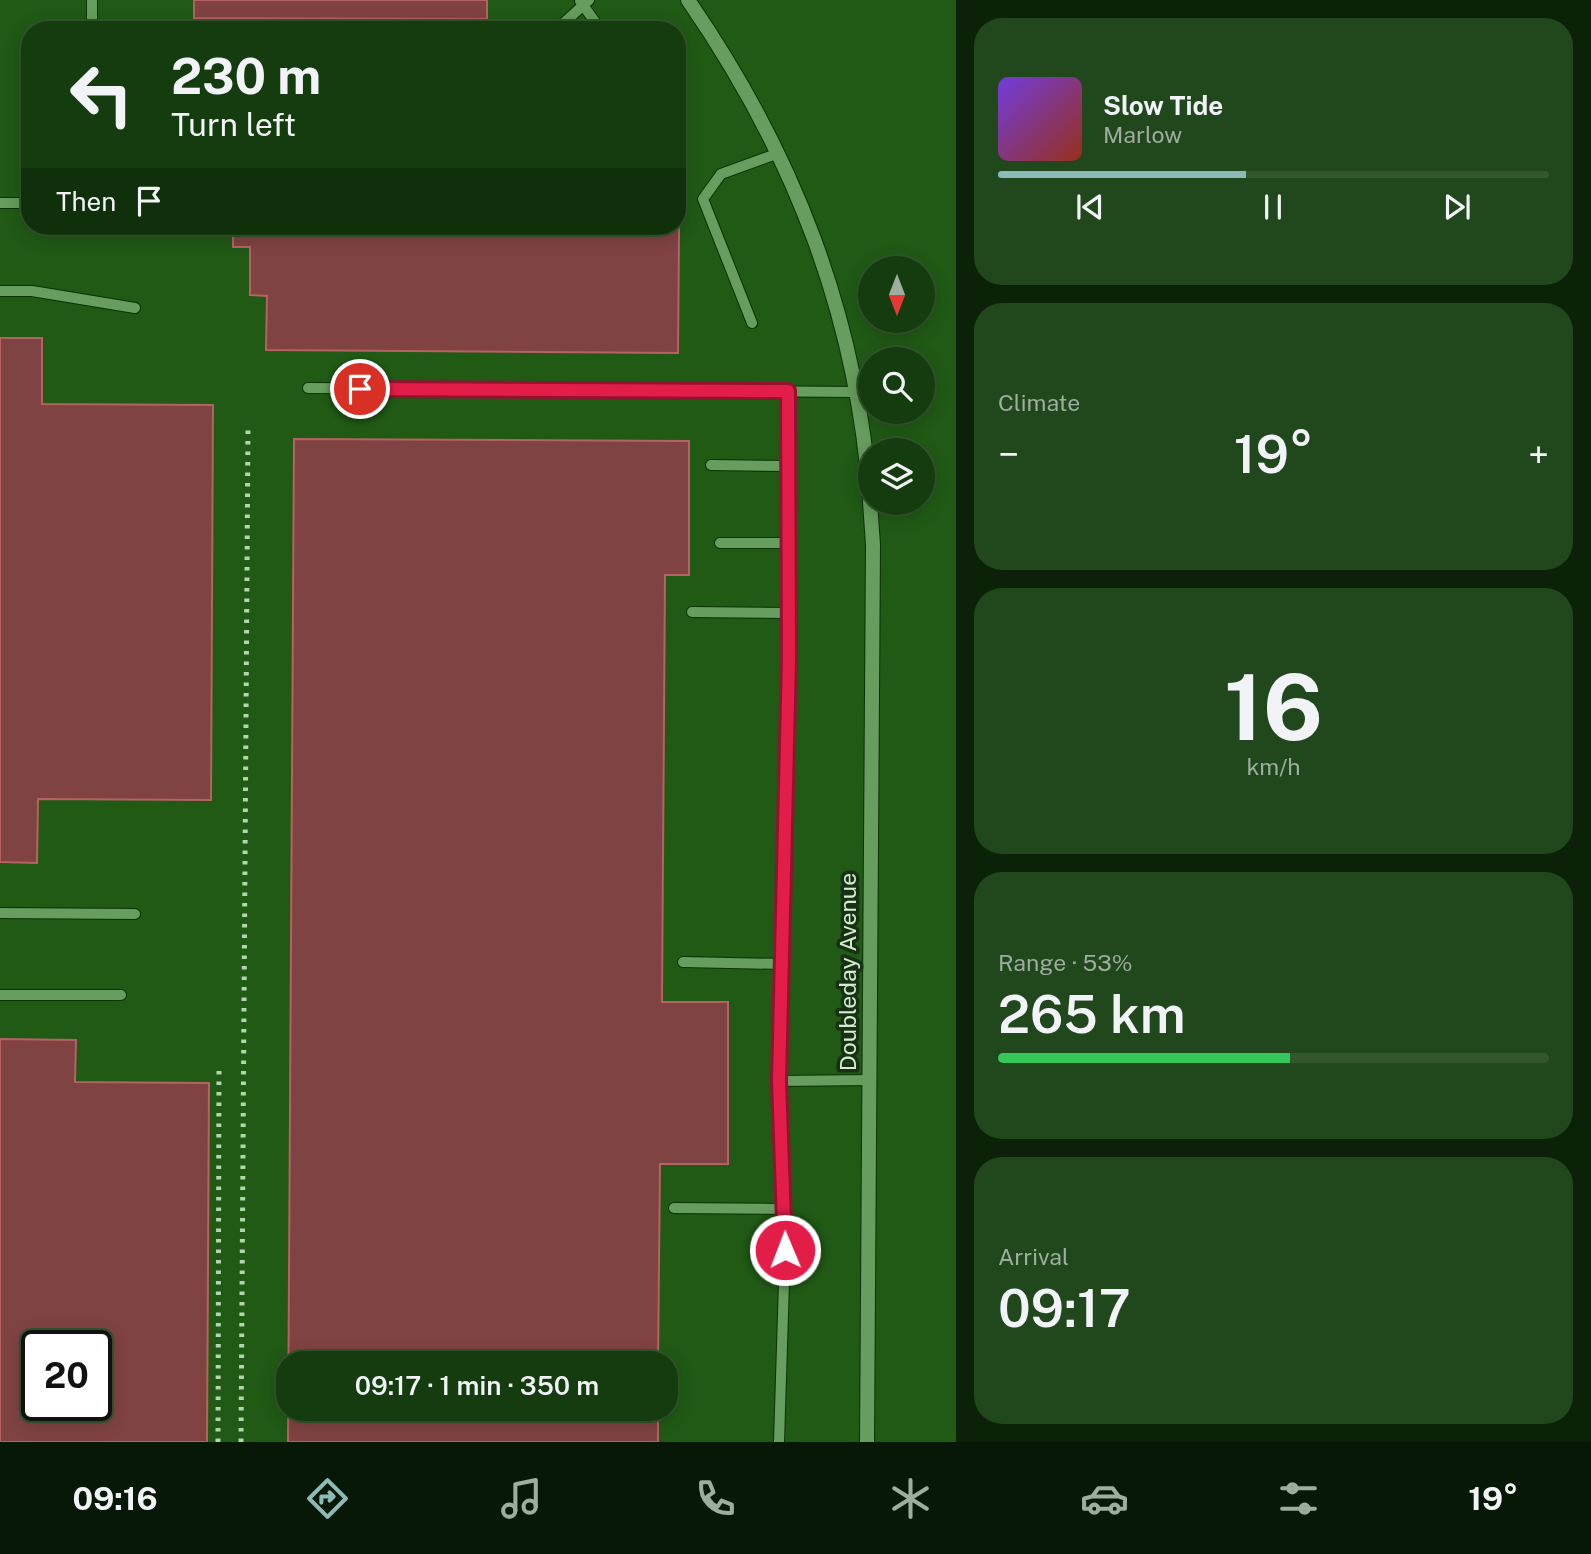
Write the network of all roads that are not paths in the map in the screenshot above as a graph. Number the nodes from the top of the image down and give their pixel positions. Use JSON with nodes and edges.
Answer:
{"nodes":[{"id":1,"x":92,"y":0,"type":"edge"},
{"id":2,"x":688,"y":0,"type":"edge"},
{"id":3,"x":584,"y":2,"type":"edge"},
{"id":4,"x":92,"y":21,"type":"edge"},
{"id":5,"x":565,"y":21,"type":"edge"},
{"id":6,"x":596,"y":21,"type":"edge"},
{"id":7,"x":779,"y":153,"type":"junction"},
{"id":8,"x":0,"y":203,"type":"edge"},
{"id":9,"x":21,"y":203,"type":"edge"},
{"id":10,"x":0,"y":291,"type":"edge"},
{"id":11,"x":135,"y":308,"type":"dead end"},
{"id":12,"x":752,"y":323,"type":"dead end"},
{"id":13,"x":308,"y":388,"type":"dead end"},
{"id":14,"x":788,"y":391,"type":"junction"},
{"id":15,"x":856,"y":392,"type":"junction"},
{"id":16,"x":866,"y":438,"type":"edge"},
{"id":17,"x":711,"y":465,"type":"dead end"},
{"id":18,"x":788,"y":466,"type":"junction"},
{"id":19,"x":871,"y":515,"type":"edge"},
{"id":20,"x":720,"y":543,"type":"dead end"},
{"id":21,"x":788,"y":543,"type":"junction"},
{"id":22,"x":692,"y":612,"type":"dead end"},
{"id":23,"x":789,"y":613,"type":"junction"},
{"id":24,"x":0,"y":913,"type":"edge"},
{"id":25,"x":135,"y":914,"type":"dead end"},
{"id":26,"x":683,"y":962,"type":"dead end"},
{"id":27,"x":782,"y":964,"type":"junction"},
{"id":28,"x":0,"y":995,"type":"edge"},
{"id":29,"x":121,"y":995,"type":"dead end"},
{"id":30,"x":870,"y":1080,"type":"junction"},
{"id":31,"x":779,"y":1081,"type":"junction"},
{"id":32,"x":674,"y":1208,"type":"dead end"},
{"id":33,"x":784,"y":1209,"type":"junction"},
{"id":34,"x":779,"y":1442,"type":"edge"},
{"id":35,"x":867,"y":1442,"type":"edge"}],
"edges":[{"from":1,"to":4,"type":"lane"},
{"from":2,"to":7,"type":"street","name":"Doubleday Avenue"},
{"from":3,"to":5,"type":"lane"},
{"from":3,"to":6,"type":"lane"},
{"from":7,"to":12,"type":"lane"},
{"from":7,"to":15,"type":"street","name":"Doubleday Avenue"},
{"from":8,"to":9,"type":"lane"},
{"from":10,"to":11,"type":"lane"},
{"from":13,"to":14,"type":"lane"},
{"from":14,"to":15,"type":"lane"},
{"from":14,"to":18,"type":"lane"},
{"from":15,"to":16,"type":"street","name":"Doubleday Avenue"},
{"from":17,"to":18,"type":"lane"},
{"from":18,"to":21,"type":"lane"},
{"from":19,"to":30,"type":"street","name":"Doubleday Avenue"},
{"from":20,"to":21,"type":"lane"},
{"from":21,"to":23,"type":"lane"},
{"from":22,"to":23,"type":"lane"},
{"from":23,"to":27,"type":"lane"},
{"from":24,"to":25,"type":"lane"},
{"from":26,"to":27,"type":"lane"},
{"from":27,"to":31,"type":"lane"},
{"from":28,"to":29,"type":"lane"},
{"from":30,"to":31,"type":"lane"},
{"from":30,"to":35,"type":"street","name":"Doubleday Avenue"},
{"from":31,"to":33,"type":"lane"},
{"from":32,"to":33,"type":"lane"},
{"from":33,"to":34,"type":"lane"}]}
